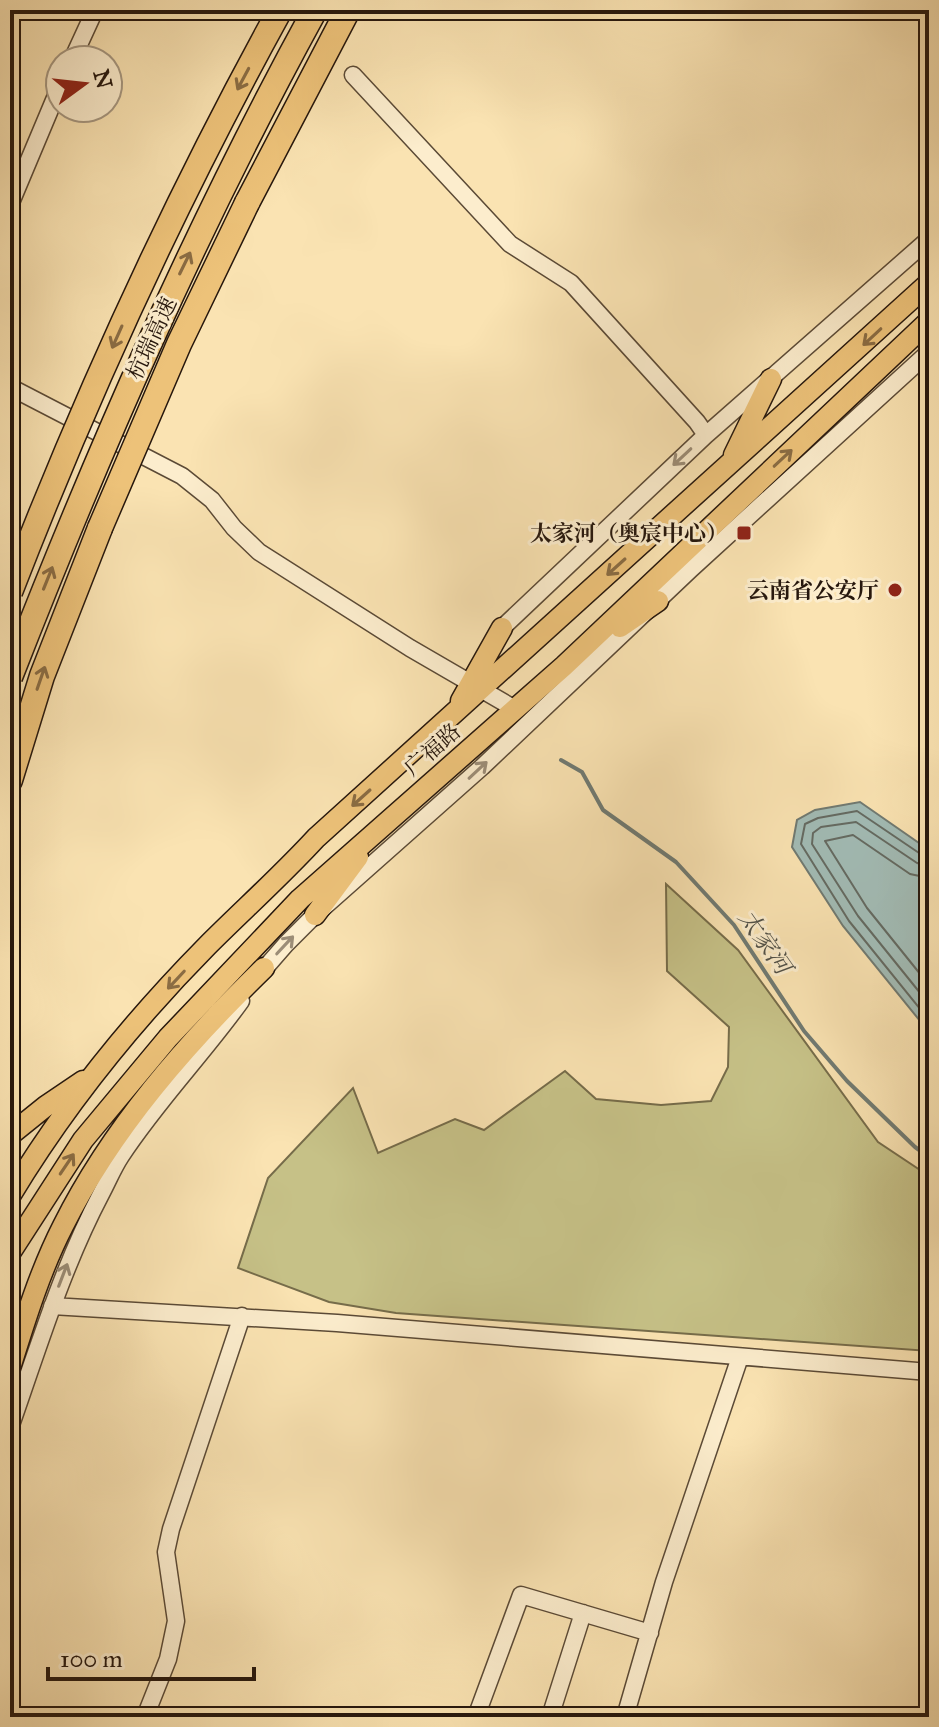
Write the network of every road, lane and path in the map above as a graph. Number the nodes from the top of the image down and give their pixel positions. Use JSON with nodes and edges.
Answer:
{"nodes":[{"id":1,"x":95,"y":10,"type":"edge"},
{"id":2,"x":280,"y":10,"type":"edge"},
{"id":3,"x":315,"y":10,"type":"edge"},
{"id":4,"x":348,"y":10,"type":"edge"},
{"id":5,"x":79,"y":44,"type":"edge"},
{"id":6,"x":353,"y":75,"type":"dead end"},
{"id":7,"x":44,"y":124,"type":"edge"},
{"id":8,"x":10,"y":205,"type":"edge"},
{"id":9,"x":929,"y":239,"type":"edge"},
{"id":10,"x":929,"y":283,"type":"edge"},
{"id":11,"x":929,"y":321,"type":"edge"},
{"id":12,"x":929,"y":352,"type":"edge"},
{"id":13,"x":771,"y":379,"type":"junction"},
{"id":14,"x":10,"y":387,"type":"edge"},
{"id":15,"x":706,"y":435,"type":"junction"},
{"id":16,"x":728,"y":466,"type":"junction"},
{"id":17,"x":10,"y":592,"type":"edge"},
{"id":18,"x":658,"y":601,"type":"junction"},
{"id":19,"x":502,"y":628,"type":"joint"},
{"id":20,"x":564,"y":666,"type":"junction"},
{"id":21,"x":10,"y":677,"type":"edge"},
{"id":22,"x":476,"y":686,"type":"junction"},
{"id":23,"x":515,"y":709,"type":"junction"},
{"id":24,"x":10,"y":780,"type":"edge"},
{"id":25,"x":373,"y":833,"type":"junction"},
{"id":26,"x":315,"y":915,"type":"junction"},
{"id":27,"x":264,"y":968,"type":"junction"},
{"id":28,"x":96,"y":1072,"type":"junction"},
{"id":29,"x":10,"y":1135,"type":"edge"},
{"id":30,"x":10,"y":1196,"type":"edge"},
{"id":31,"x":10,"y":1253,"type":"edge"},
{"id":32,"x":52,"y":1306,"type":"junction"},
{"id":33,"x":242,"y":1316,"type":"junction"},
{"id":34,"x":740,"y":1357,"type":"junction"},
{"id":35,"x":10,"y":1368,"type":"edge"},
{"id":36,"x":929,"y":1372,"type":"edge"},
{"id":37,"x":10,"y":1428,"type":"edge"},
{"id":38,"x":583,"y":1613,"type":"junction"},
{"id":39,"x":650,"y":1633,"type":"junction"},
{"id":40,"x":145,"y":1717,"type":"edge"},
{"id":41,"x":476,"y":1717,"type":"edge"},
{"id":42,"x":550,"y":1717,"type":"edge"},
{"id":43,"x":625,"y":1717,"type":"edge"}],
"edges":[{"from":1,"to":5,"type":"street"},
{"from":2,"to":17,"type":"highway","name":"杭瑞高速","one_way":true,"bridge":true},
{"from":21,"to":3,"type":"highway","name":"杭瑞高速","one_way":true,"bridge":true},
{"from":24,"to":4,"type":"highway","one_way":true,"bridge":true},
{"from":6,"to":15,"type":"street"},
{"from":7,"to":8,"type":"street"},
{"from":9,"to":13,"type":"street"},
{"from":10,"to":16,"type":"main road","name":"广福路","one_way":true},
{"from":20,"to":11,"type":"main road","name":"广福路","one_way":true},
{"from":12,"to":18,"type":"street"},
{"from":13,"to":15,"type":"street"},
{"from":13,"to":16,"type":"main road"},
{"from":14,"to":22,"type":"street"},
{"from":15,"to":19,"type":"street","one_way":true},
{"from":16,"to":22,"type":"main road","name":"广福路","one_way":true},
{"from":18,"to":20,"type":"main road"},
{"from":26,"to":18,"type":"street","one_way":true},
{"from":19,"to":22,"type":"main road"},
{"from":20,"to":23,"type":"main road","name":"广福路"},
{"from":22,"to":23,"type":"street"},
{"from":22,"to":28,"type":"main road","name":"广福路","one_way":true},
{"from":23,"to":25,"type":"main road","name":"广福路"},
{"from":25,"to":26,"type":"main road"},
{"from":31,"to":25,"type":"main road","name":"广福路","one_way":true},
{"from":27,"to":26,"type":"street","one_way":true},
{"from":32,"to":27,"type":"street","one_way":true},
{"from":27,"to":35,"type":"main road"},
{"from":28,"to":29,"type":"main road"},
{"from":28,"to":30,"type":"main road","name":"广福路"},
{"from":32,"to":33,"type":"street"},
{"from":32,"to":37,"type":"street"},
{"from":33,"to":34,"type":"street"},
{"from":33,"to":40,"type":"street"},
{"from":34,"to":36,"type":"street"},
{"from":34,"to":39,"type":"street"},
{"from":38,"to":39,"type":"street"},
{"from":38,"to":41,"type":"street"},
{"from":38,"to":42,"type":"street"},
{"from":39,"to":43,"type":"street"}]}
